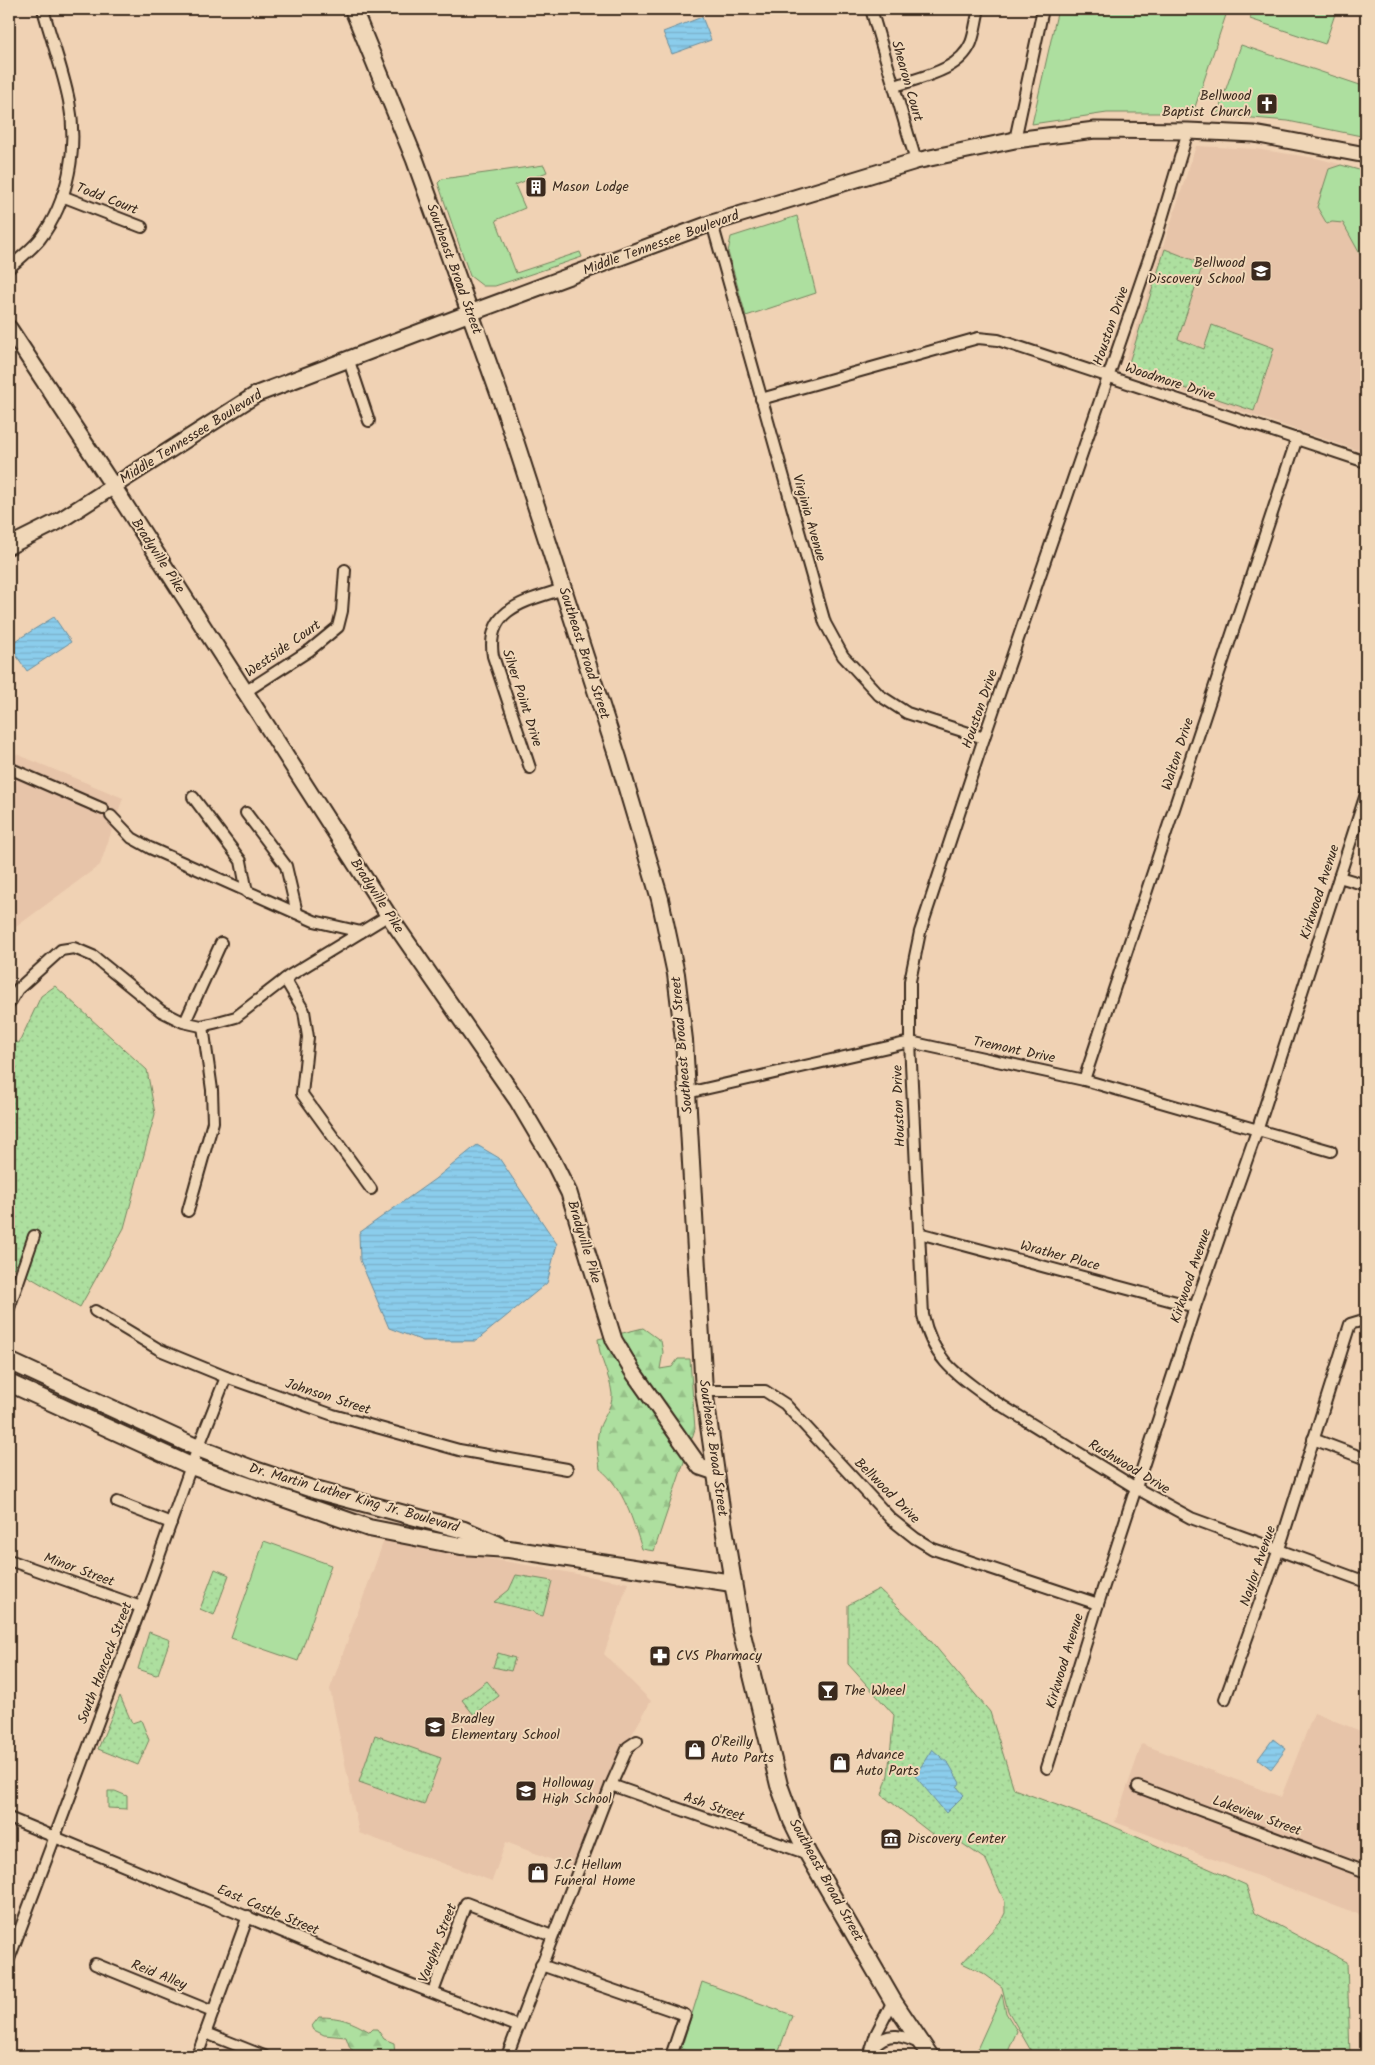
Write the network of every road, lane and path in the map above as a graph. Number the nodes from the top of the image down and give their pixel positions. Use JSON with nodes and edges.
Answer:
{"nodes":[{"id":1,"x":43,"y":9,"type":"edge"},
{"id":2,"x":353,"y":9,"type":"edge"},
{"id":3,"x":871,"y":9,"type":"edge"},
{"id":4,"x":979,"y":9,"type":"edge"},
{"id":5,"x":1043,"y":9,"type":"edge"},
{"id":6,"x":895,"y":86,"type":"junction"},
{"id":7,"x":1188,"y":131,"type":"junction"},
{"id":8,"x":1015,"y":140,"type":"junction"},
{"id":9,"x":1366,"y":155,"type":"edge"},
{"id":10,"x":916,"y":161,"type":"junction"},
{"id":11,"x":62,"y":196,"type":"junction"},
{"id":12,"x":712,"y":224,"type":"junction"},
{"id":13,"x":142,"y":227,"type":"dead end"},
{"id":14,"x":9,"y":268,"type":"edge"},
{"id":15,"x":470,"y":312,"type":"junction"},
{"id":16,"x":9,"y":328,"type":"edge"},
{"id":17,"x":348,"y":358,"type":"junction"},
{"id":18,"x":1108,"y":376,"type":"junction"},
{"id":19,"x":761,"y":399,"type":"junction"},
{"id":20,"x":369,"y":421,"type":"dead end"},
{"id":21,"x":1297,"y":438,"type":"junction"},
{"id":22,"x":1366,"y":462,"type":"edge"},
{"id":23,"x":113,"y":486,"type":"junction"},
{"id":24,"x":9,"y":546,"type":"edge"},
{"id":25,"x":345,"y":570,"type":"dead end"},
{"id":26,"x":563,"y":589,"type":"junction"},
{"id":27,"x":245,"y":692,"type":"junction"},
{"id":28,"x":984,"y":738,"type":"junction"},
{"id":29,"x":9,"y":768,"type":"edge"},
{"id":30,"x":530,"y":768,"type":"dead end"},
{"id":31,"x":1366,"y":794,"type":"edge"},
{"id":32,"x":193,"y":797,"type":"dead end"},
{"id":33,"x":246,"y":813,"type":"dead end"},
{"id":34,"x":1339,"y":877,"type":"junction"},
{"id":35,"x":1366,"y":885,"type":"edge"},
{"id":36,"x":247,"y":892,"type":"junction"},
{"id":37,"x":296,"y":913,"type":"junction"},
{"id":38,"x":389,"y":915,"type":"junction"},
{"id":39,"x":361,"y":932,"type":"junction"},
{"id":40,"x":221,"y":943,"type":"dead end"},
{"id":41,"x":285,"y":979,"type":"junction"},
{"id":42,"x":9,"y":1004,"type":"edge"},
{"id":43,"x":185,"y":1022,"type":"junction"},
{"id":44,"x":203,"y":1026,"type":"junction"},
{"id":45,"x":910,"y":1042,"type":"junction"},
{"id":46,"x":1084,"y":1080,"type":"junction"},
{"id":47,"x":688,"y":1093,"type":"junction"},
{"id":48,"x":1258,"y":1128,"type":"junction"},
{"id":49,"x":1331,"y":1150,"type":"dead end"},
{"id":50,"x":371,"y":1189,"type":"dead end"},
{"id":51,"x":188,"y":1211,"type":"dead end"},
{"id":52,"x":919,"y":1233,"type":"junction"},
{"id":53,"x":34,"y":1236,"type":"dead end"},
{"id":54,"x":1194,"y":1307,"type":"junction"},
{"id":55,"x":9,"y":1308,"type":"edge"},
{"id":56,"x":95,"y":1311,"type":"dead end"},
{"id":57,"x":923,"y":1315,"type":"joint"},
{"id":58,"x":1366,"y":1324,"type":"edge"},
{"id":59,"x":9,"y":1361,"type":"edge"},
{"id":60,"x":226,"y":1377,"type":"junction"},
{"id":61,"x":9,"y":1383,"type":"edge"},
{"id":62,"x":704,"y":1391,"type":"junction"},
{"id":63,"x":1313,"y":1439,"type":"junction"},
{"id":64,"x":198,"y":1448,"type":"junction"},
{"id":65,"x":1366,"y":1459,"type":"edge"},
{"id":66,"x":191,"y":1466,"type":"junction"},
{"id":67,"x":567,"y":1469,"type":"dead end"},
{"id":68,"x":715,"y":1472,"type":"junction"},
{"id":69,"x":1136,"y":1488,"type":"junction"},
{"id":70,"x":117,"y":1502,"type":"dead end"},
{"id":71,"x":171,"y":1523,"type":"junction"},
{"id":72,"x":509,"y":1549,"type":"junction"},
{"id":73,"x":1279,"y":1549,"type":"junction"},
{"id":74,"x":9,"y":1560,"type":"edge"},
{"id":75,"x":1366,"y":1582,"type":"edge"},
{"id":76,"x":732,"y":1583,"type":"junction"},
{"id":77,"x":1098,"y":1604,"type":"junction"},
{"id":78,"x":141,"y":1607,"type":"junction"},
{"id":79,"x":1225,"y":1699,"type":"dead end"},
{"id":80,"x":637,"y":1741,"type":"dead end"},
{"id":81,"x":1047,"y":1768,"type":"dead end"},
{"id":82,"x":611,"y":1786,"type":"junction"},
{"id":83,"x":1138,"y":1787,"type":"dead end"},
{"id":84,"x":9,"y":1818,"type":"edge"},
{"id":85,"x":54,"y":1836,"type":"junction"},
{"id":86,"x":808,"y":1854,"type":"junction"},
{"id":87,"x":1366,"y":1872,"type":"edge"},
{"id":88,"x":248,"y":1916,"type":"junction"},
{"id":89,"x":552,"y":1936,"type":"junction"},
{"id":90,"x":9,"y":1959,"type":"edge"},
{"id":91,"x":95,"y":1964,"type":"dead end"},
{"id":92,"x":541,"y":1965,"type":"junction"},
{"id":93,"x":433,"y":1992,"type":"junction"},
{"id":94,"x":893,"y":2001,"type":"junction"},
{"id":95,"x":213,"y":2012,"type":"junction"},
{"id":96,"x":517,"y":2026,"type":"junction"},
{"id":97,"x":206,"y":2033,"type":"junction"},
{"id":98,"x":926,"y":2051,"type":"edge"},
{"id":99,"x":870,"y":2053,"type":"edge"},
{"id":100,"x":197,"y":2056,"type":"edge"},
{"id":101,"x":264,"y":2056,"type":"edge"},
{"id":102,"x":507,"y":2056,"type":"edge"},
{"id":103,"x":671,"y":2056,"type":"edge"}],
"edges":[{"from":1,"to":11,"type":"street"},
{"from":2,"to":15,"type":"main road","name":"Southeast Broad Street"},
{"from":3,"to":6,"type":"street","name":"Shearon Court"},
{"from":4,"to":6,"type":"street"},
{"from":5,"to":8,"type":"street"},
{"from":6,"to":10,"type":"street","name":"Shearon Court"},
{"from":7,"to":8,"type":"main road","name":"Middle Tennessee Boulevard"},
{"from":7,"to":9,"type":"main road","name":"Middle Tennessee Boulevard"},
{"from":7,"to":18,"type":"street","name":"Houston Drive"},
{"from":8,"to":10,"type":"main road","name":"Middle Tennessee Boulevard"},
{"from":10,"to":12,"type":"main road","name":"Middle Tennessee Boulevard"},
{"from":11,"to":13,"type":"street","name":"Todd Court"},
{"from":11,"to":14,"type":"street"},
{"from":12,"to":15,"type":"main road","name":"Middle Tennessee Boulevard"},
{"from":12,"to":19,"type":"street","name":"Virginia Avenue"},
{"from":15,"to":17,"type":"main road","name":"Middle Tennessee Boulevard"},
{"from":15,"to":26,"type":"main road","name":"Southeast Broad Street"},
{"from":16,"to":23,"type":"main road","name":"Bradyville Pike"},
{"from":17,"to":20,"type":"street"},
{"from":17,"to":23,"type":"main road","name":"Middle Tennessee Boulevard"},
{"from":18,"to":19,"type":"street","name":"Woodmore Drive"},
{"from":18,"to":21,"type":"street","name":"Woodmore Drive"},
{"from":18,"to":28,"type":"street","name":"Houston Drive"},
{"from":19,"to":28,"type":"street","name":"Virginia Avenue"},
{"from":21,"to":22,"type":"street","name":"Woodmore Drive"},
{"from":21,"to":46,"type":"street","name":"Walton Drive"},
{"from":23,"to":24,"type":"main road","name":"Middle Tennessee Boulevard"},
{"from":23,"to":27,"type":"main road","name":"Bradyville Pike"},
{"from":25,"to":27,"type":"street","name":"Westside Court"},
{"from":26,"to":30,"type":"street","name":"Silver Point Drive"},
{"from":26,"to":47,"type":"main road","name":"Southeast Broad Street"},
{"from":27,"to":38,"type":"main road","name":"Bradyville Pike"},
{"from":28,"to":45,"type":"street","name":"Houston Drive"},
{"from":29,"to":36,"type":"street"},
{"from":31,"to":34,"type":"street","name":"Kirkwood Avenue"},
{"from":32,"to":36,"type":"street"},
{"from":33,"to":37,"type":"street"},
{"from":34,"to":35,"type":"street"},
{"from":34,"to":48,"type":"street","name":"Kirkwood Avenue"},
{"from":36,"to":37,"type":"street"},
{"from":37,"to":39,"type":"street"},
{"from":38,"to":39,"type":"street"},
{"from":38,"to":68,"type":"main road","name":"Bradyville Pike"},
{"from":39,"to":41,"type":"street"},
{"from":40,"to":43,"type":"street"},
{"from":41,"to":44,"type":"street"},
{"from":41,"to":50,"type":"street"},
{"from":42,"to":43,"type":"street"},
{"from":43,"to":44,"type":"street"},
{"from":44,"to":51,"type":"street"},
{"from":45,"to":46,"type":"street","name":"Tremont Drive"},
{"from":45,"to":47,"type":"street","name":"Tremont Drive"},
{"from":45,"to":52,"type":"street","name":"Houston Drive"},
{"from":46,"to":48,"type":"street","name":"Tremont Drive"},
{"from":47,"to":62,"type":"main road","name":"Southeast Broad Street"},
{"from":48,"to":49,"type":"street","name":"Tremont Drive"},
{"from":48,"to":54,"type":"street","name":"Kirkwood Avenue"},
{"from":52,"to":54,"type":"street","name":"Wrather Place"},
{"from":52,"to":57,"type":"street","name":"Houston Drive"},
{"from":53,"to":55,"type":"street"},
{"from":54,"to":69,"type":"street","name":"Kirkwood Avenue"},
{"from":56,"to":60,"type":"street","name":"Johnson Street"},
{"from":57,"to":69,"type":"street","name":"Rushwood Drive"},
{"from":58,"to":63,"type":"street","name":"Naylor Avenue"},
{"from":59,"to":64,"type":"main road","name":"Dr. Martin Luther King Jr. Boulevard"},
{"from":60,"to":64,"type":"street","name":"South Hancock Street"},
{"from":60,"to":67,"type":"street","name":"Johnson Street"},
{"from":61,"to":66,"type":"main road","name":"Dr. Martin Luther King Jr. Boulevard"},
{"from":62,"to":68,"type":"main road","name":"Southeast Broad Street"},
{"from":62,"to":77,"type":"street","name":"Bellwood Drive"},
{"from":63,"to":65,"type":"street"},
{"from":63,"to":73,"type":"street","name":"Naylor Avenue"},
{"from":64,"to":66,"type":"street","name":"South Hancock Street"},
{"from":64,"to":72,"type":"main road","name":"Dr. Martin Luther King Jr. Boulevard"},
{"from":66,"to":71,"type":"street","name":"South Hancock Street"},
{"from":66,"to":72,"type":"main road","name":"Dr. Martin Luther King Jr. Boulevard"},
{"from":68,"to":76,"type":"main road","name":"Southeast Broad Street"},
{"from":69,"to":73,"type":"street","name":"Rushwood Drive"},
{"from":69,"to":77,"type":"street","name":"Kirkwood Avenue"},
{"from":70,"to":71,"type":"street"},
{"from":71,"to":78,"type":"street","name":"South Hancock Street"},
{"from":72,"to":76,"type":"main road","name":"Dr. Martin Luther King Jr. Boulevard"},
{"from":73,"to":75,"type":"street","name":"Rushwood Drive"},
{"from":73,"to":79,"type":"street","name":"Naylor Avenue"},
{"from":74,"to":78,"type":"street","name":"Minor Street"},
{"from":76,"to":86,"type":"main road","name":"Southeast Broad Street"},
{"from":77,"to":81,"type":"street","name":"Kirkwood Avenue"},
{"from":78,"to":85,"type":"street","name":"South Hancock Street"},
{"from":80,"to":82,"type":"street"},
{"from":82,"to":86,"type":"street","name":"Ash Street"},
{"from":82,"to":89,"type":"street"},
{"from":83,"to":87,"type":"street","name":"Lakeview Street"},
{"from":84,"to":85,"type":"street","name":"East Castle Street"},
{"from":85,"to":88,"type":"street","name":"East Castle Street"},
{"from":85,"to":90,"type":"street","name":"South Hancock Street"},
{"from":86,"to":94,"type":"main road","name":"Southeast Broad Street"},
{"from":88,"to":93,"type":"street","name":"East Castle Street"},
{"from":88,"to":95,"type":"street"},
{"from":89,"to":92,"type":"street"},
{"from":89,"to":93,"type":"street","name":"Vaughn Street"},
{"from":91,"to":95,"type":"street","name":"Reid Alley"},
{"from":92,"to":96,"type":"street"},
{"from":92,"to":103,"type":"street"},
{"from":93,"to":96,"type":"street","name":"East Castle Street"},
{"from":94,"to":98,"type":"main road","name":"Southeast Broad Street"},
{"from":94,"to":99,"type":"street"},
{"from":95,"to":97,"type":"street"},
{"from":96,"to":102,"type":"street"},
{"from":97,"to":100,"type":"street"},
{"from":97,"to":101,"type":"street"},
{"from":98,"to":99,"type":"street"}]}
